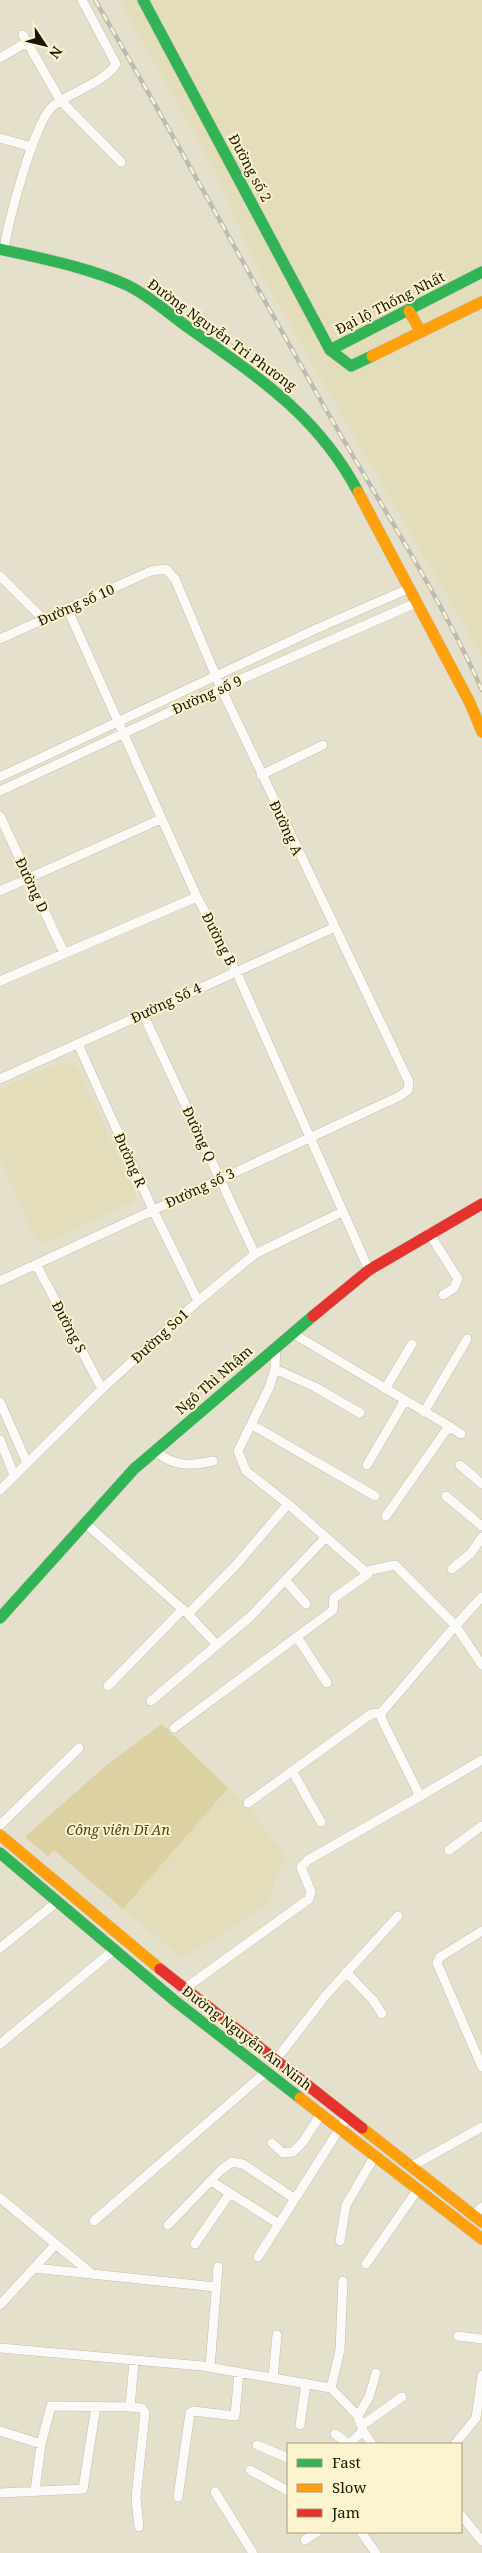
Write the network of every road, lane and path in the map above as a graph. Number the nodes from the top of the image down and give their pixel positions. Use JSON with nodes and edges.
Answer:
{"nodes":[{"id":1,"x":82,"y":0,"type":"edge"},
{"id":2,"x":143,"y":0,"type":"edge"},
{"id":3,"x":0,"y":58,"type":"edge"},
{"id":4,"x":60,"y":100,"type":"junction"},
{"id":5,"x":0,"y":138,"type":"edge"},
{"id":6,"x":32,"y":148,"type":"junction"},
{"id":7,"x":121,"y":162,"type":"dead end"},
{"id":8,"x":2,"y":249,"type":"edge"},
{"id":9,"x":482,"y":272,"type":"edge"},
{"id":10,"x":482,"y":302,"type":"edge"},
{"id":11,"x":409,"y":311,"type":"junction"},
{"id":12,"x":421,"y":332,"type":"junction"},
{"id":13,"x":330,"y":350,"type":"junction"},
{"id":14,"x":151,"y":571,"type":"joint"},
{"id":15,"x":0,"y":576,"type":"edge"},
{"id":16,"x":410,"y":588,"type":"junction"},
{"id":17,"x":416,"y":603,"type":"junction"},
{"id":18,"x":67,"y":608,"type":"junction"},
{"id":19,"x":43,"y":619,"type":"junction"},
{"id":20,"x":0,"y":639,"type":"edge"},
{"id":21,"x":216,"y":676,"type":"junction"},
{"id":22,"x":221,"y":688,"type":"junction"},
{"id":23,"x":119,"y":722,"type":"junction"},
{"id":24,"x":482,"y":732,"type":"edge"},
{"id":25,"x":124,"y":733,"type":"junction"},
{"id":26,"x":323,"y":745,"type":"dead end"},
{"id":27,"x":261,"y":775,"type":"junction"},
{"id":28,"x":0,"y":777,"type":"edge"},
{"id":29,"x":0,"y":791,"type":"edge"},
{"id":30,"x":0,"y":816,"type":"edge"},
{"id":31,"x":161,"y":819,"type":"junction"},
{"id":32,"x":29,"y":878,"type":"junction"},
{"id":33,"x":0,"y":891,"type":"edge"},
{"id":34,"x":197,"y":897,"type":"junction"},
{"id":35,"x":333,"y":928,"type":"junction"},
{"id":36,"x":64,"y":953,"type":"junction"},
{"id":37,"x":236,"y":971,"type":"junction"},
{"id":38,"x":0,"y":981,"type":"edge"},
{"id":39,"x":144,"y":1014,"type":"junction"},
{"id":40,"x":78,"y":1044,"type":"junction"},
{"id":41,"x":0,"y":1079,"type":"edge"},
{"id":42,"x":400,"y":1096,"type":"joint"},
{"id":43,"x":308,"y":1138,"type":"junction"},
{"id":44,"x":219,"y":1179,"type":"junction"},
{"id":45,"x":482,"y":1204,"type":"edge"},
{"id":46,"x":153,"y":1210,"type":"junction"},
{"id":47,"x":342,"y":1212,"type":"junction"},
{"id":48,"x":429,"y":1233,"type":"junction"},
{"id":49,"x":255,"y":1254,"type":"junction"},
{"id":50,"x":36,"y":1264,"type":"junction"},
{"id":51,"x":369,"y":1270,"type":"junction"},
{"id":52,"x":0,"y":1281,"type":"edge"},
{"id":53,"x":443,"y":1295,"type":"dead end"},
{"id":54,"x":198,"y":1301,"type":"junction"},
{"id":55,"x":292,"y":1333,"type":"junction"},
{"id":56,"x":467,"y":1339,"type":"dead end"},
{"id":57,"x":412,"y":1344,"type":"dead end"},
{"id":58,"x":276,"y":1346,"type":"junction"},
{"id":59,"x":274,"y":1369,"type":"junction"},
{"id":60,"x":102,"y":1389,"type":"junction"},
{"id":61,"x":386,"y":1389,"type":"junction"},
{"id":62,"x":404,"y":1400,"type":"junction"},
{"id":63,"x":0,"y":1402,"type":"edge"},
{"id":64,"x":424,"y":1412,"type":"junction"},
{"id":65,"x":360,"y":1413,"type":"dead end"},
{"id":66,"x":252,"y":1425,"type":"junction"},
{"id":67,"x":449,"y":1426,"type":"junction"},
{"id":68,"x":461,"y":1434,"type":"dead end"},
{"id":69,"x":0,"y":1440,"type":"edge"},
{"id":70,"x":155,"y":1451,"type":"junction"},
{"id":71,"x":214,"y":1461,"type":"dead end"},
{"id":72,"x":27,"y":1463,"type":"junction"},
{"id":73,"x":460,"y":1464,"type":"dead end"},
{"id":74,"x":367,"y":1465,"type":"dead end"},
{"id":75,"x":14,"y":1475,"type":"junction"},
{"id":76,"x":482,"y":1484,"type":"edge"},
{"id":77,"x":0,"y":1490,"type":"edge"},
{"id":78,"x":375,"y":1496,"type":"dead end"},
{"id":79,"x":446,"y":1496,"type":"dead end"},
{"id":80,"x":288,"y":1504,"type":"junction"},
{"id":81,"x":386,"y":1516,"type":"dead end"},
{"id":82,"x":85,"y":1523,"type":"junction"},
{"id":83,"x":482,"y":1526,"type":"edge"},
{"id":84,"x":326,"y":1537,"type":"junction"},
{"id":85,"x":482,"y":1537,"type":"edge"},
{"id":86,"x":452,"y":1569,"type":"dead end"},
{"id":87,"x":371,"y":1570,"type":"dead end"},
{"id":88,"x":285,"y":1580,"type":"junction"},
{"id":89,"x":482,"y":1598,"type":"edge"},
{"id":90,"x":306,"y":1604,"type":"dead end"},
{"id":91,"x":185,"y":1611,"type":"junction"},
{"id":92,"x":0,"y":1618,"type":"edge"},
{"id":93,"x":455,"y":1625,"type":"junction"},
{"id":94,"x":297,"y":1637,"type":"junction"},
{"id":95,"x":216,"y":1644,"type":"junction"},
{"id":96,"x":482,"y":1665,"type":"edge"},
{"id":97,"x":327,"y":1684,"type":"dead end"},
{"id":98,"x":108,"y":1686,"type":"dead end"},
{"id":99,"x":151,"y":1701,"type":"dead end"},
{"id":100,"x":381,"y":1713,"type":"junction"},
{"id":101,"x":174,"y":1728,"type":"dead end"},
{"id":102,"x":79,"y":1748,"type":"dead end"},
{"id":103,"x":482,"y":1760,"type":"edge"},
{"id":104,"x":292,"y":1771,"type":"junction"},
{"id":105,"x":417,"y":1798,"type":"junction"},
{"id":106,"x":248,"y":1803,"type":"dead end"},
{"id":107,"x":322,"y":1822,"type":"dead end"},
{"id":108,"x":0,"y":1825,"type":"edge"},
{"id":109,"x":482,"y":1826,"type":"edge"},
{"id":110,"x":0,"y":1835,"type":"edge"},
{"id":111,"x":449,"y":1850,"type":"dead end"},
{"id":112,"x":0,"y":1853,"type":"edge"},
{"id":113,"x":58,"y":1901,"type":"junction"},
{"id":114,"x":398,"y":1916,"type":"dead end"},
{"id":115,"x":482,"y":1931,"type":"edge"},
{"id":116,"x":0,"y":1948,"type":"edge"},
{"id":117,"x":115,"y":1949,"type":"junction"},
{"id":118,"x":346,"y":1972,"type":"junction"},
{"id":119,"x":184,"y":1990,"type":"junction"},
{"id":120,"x":175,"y":2001,"type":"junction"},
{"id":121,"x":382,"y":2014,"type":"dead end"},
{"id":122,"x":0,"y":2044,"type":"edge"},
{"id":123,"x":275,"y":2061,"type":"junction"},
{"id":124,"x":482,"y":2067,"type":"edge"},
{"id":125,"x":266,"y":2072,"type":"junction"},
{"id":126,"x":321,"y":2114,"type":"junction"},
{"id":127,"x":347,"y":2117,"type":"junction"},
{"id":128,"x":482,"y":2127,"type":"edge"},
{"id":129,"x":340,"y":2128,"type":"junction"},
{"id":130,"x":272,"y":2143,"type":"dead end"},
{"id":131,"x":375,"y":2156,"type":"junction"},
{"id":132,"x":412,"y":2166,"type":"junction"},
{"id":133,"x":211,"y":2181,"type":"junction"},
{"id":134,"x":418,"y":2189,"type":"junction"},
{"id":135,"x":230,"y":2193,"type":"junction"},
{"id":136,"x":1,"y":2200,"type":"edge"},
{"id":137,"x":295,"y":2200,"type":"junction"},
{"id":138,"x":479,"y":2215,"type":"edge"},
{"id":139,"x":94,"y":2220,"type":"dead end"},
{"id":140,"x":279,"y":2224,"type":"junction"},
{"id":141,"x":168,"y":2225,"type":"dead end"},
{"id":142,"x":482,"y":2240,"type":"edge"},
{"id":143,"x":340,"y":2241,"type":"dead end"},
{"id":144,"x":195,"y":2244,"type":"dead end"},
{"id":145,"x":55,"y":2246,"type":"junction"},
{"id":146,"x":258,"y":2257,"type":"dead end"},
{"id":147,"x":366,"y":2264,"type":"dead end"},
{"id":148,"x":218,"y":2267,"type":"dead end"},
{"id":149,"x":34,"y":2268,"type":"junction"},
{"id":150,"x":92,"y":2274,"type":"junction"},
{"id":151,"x":343,"y":2281,"type":"dead end"},
{"id":152,"x":216,"y":2287,"type":"junction"},
{"id":153,"x":0,"y":2305,"type":"edge"},
{"id":154,"x":277,"y":2335,"type":"dead end"},
{"id":155,"x":458,"y":2336,"type":"dead end"},
{"id":156,"x":482,"y":2339,"type":"edge"},
{"id":157,"x":0,"y":2348,"type":"edge"},
{"id":158,"x":134,"y":2362,"type":"junction"},
{"id":159,"x":210,"y":2367,"type":"junction"},
{"id":160,"x":239,"y":2372,"type":"junction"},
{"id":161,"x":376,"y":2373,"type":"dead end"},
{"id":162,"x":482,"y":2376,"type":"edge"},
{"id":163,"x":273,"y":2378,"type":"junction"},
{"id":164,"x":306,"y":2384,"type":"junction"},
{"id":165,"x":331,"y":2388,"type":"junction"},
{"id":166,"x":402,"y":2397,"type":"dead end"},
{"id":167,"x":96,"y":2406,"type":"junction"},
{"id":168,"x":130,"y":2406,"type":"junction"},
{"id":169,"x":358,"y":2416,"type":"junction"},
{"id":170,"x":300,"y":2426,"type":"dead end"},
{"id":171,"x":362,"y":2429,"type":"junction"},
{"id":172,"x":0,"y":2432,"type":"edge"},
{"id":173,"x":335,"y":2434,"type":"dead end"},
{"id":174,"x":348,"y":2443,"type":"edge"},
{"id":175,"x":350,"y":2443,"type":"edge"},
{"id":176,"x":371,"y":2443,"type":"edge"},
{"id":177,"x":456,"y":2443,"type":"edge"},
{"id":178,"x":41,"y":2444,"type":"junction"},
{"id":179,"x":257,"y":2445,"type":"dead end"},
{"id":180,"x":287,"y":2458,"type":"edge"},
{"id":181,"x":250,"y":2470,"type":"dead end"},
{"id":182,"x":287,"y":2490,"type":"edge"},
{"id":183,"x":34,"y":2491,"type":"junction"},
{"id":184,"x":215,"y":2492,"type":"dead end"},
{"id":185,"x":0,"y":2493,"type":"edge"},
{"id":186,"x":178,"y":2497,"type":"dead end"},
{"id":187,"x":462,"y":2516,"type":"edge"},
{"id":188,"x":138,"y":2526,"type":"dead end"},
{"id":189,"x":316,"y":2533,"type":"edge"},
{"id":190,"x":362,"y":2533,"type":"edge"},
{"id":191,"x":305,"y":2540,"type":"dead end"},
{"id":192,"x":482,"y":2541,"type":"edge"},
{"id":193,"x":253,"y":2553,"type":"edge"},
{"id":194,"x":376,"y":2553,"type":"edge"}],
"edges":[{"from":1,"to":4,"type":"street"},
{"from":2,"to":13,"type":"main road","name":"Đường số 2"},
{"from":3,"to":4,"type":"street"},
{"from":4,"to":6,"type":"street"},
{"from":4,"to":7,"type":"street"},
{"from":5,"to":6,"type":"street"},
{"from":6,"to":8,"type":"street"},
{"from":8,"to":16,"type":"main road","name":"Đường Nguyễn Tri Phương"},
{"from":9,"to":11,"type":"main road","name":"Đại lộ Thống Nhất"},
{"from":10,"to":12,"type":"main road","name":"Đại lộ Thống Nhất"},
{"from":11,"to":12,"type":"main road"},
{"from":11,"to":13,"type":"main road","name":"Đại lộ Thống Nhất"},
{"from":12,"to":13,"type":"main road","name":"Đại lộ Thống Nhất"},
{"from":14,"to":18,"type":"street","name":"Đường số 10"},
{"from":14,"to":21,"type":"street","name":"Đường A"},
{"from":15,"to":19,"type":"street"},
{"from":16,"to":17,"type":"main road","name":"Đường Nguyễn Tri Phương"},
{"from":16,"to":21,"type":"street","name":"Đường số 9"},
{"from":17,"to":22,"type":"street","name":"Đường số 9"},
{"from":17,"to":24,"type":"main road","name":"Đường Nguyễn Tri Phương"},
{"from":18,"to":19,"type":"street","name":"Đường số 10"},
{"from":18,"to":23,"type":"street","name":"Đường B"},
{"from":19,"to":20,"type":"street","name":"Đường số 10"},
{"from":21,"to":22,"type":"street","name":"Đường A"},
{"from":21,"to":23,"type":"street","name":"Đường số 9"},
{"from":22,"to":25,"type":"street","name":"Đường số 9"},
{"from":22,"to":27,"type":"street","name":"Đường A"},
{"from":23,"to":25,"type":"street","name":"Đường B"},
{"from":23,"to":28,"type":"street","name":"Đường số 9"},
{"from":25,"to":29,"type":"street","name":"Đường số 9"},
{"from":25,"to":31,"type":"street","name":"Đường B"},
{"from":26,"to":27,"type":"street"},
{"from":27,"to":35,"type":"street","name":"Đường A"},
{"from":30,"to":32,"type":"street","name":"Đường D"},
{"from":31,"to":32,"type":"street"},
{"from":31,"to":34,"type":"street","name":"Đường B"},
{"from":32,"to":33,"type":"street"},
{"from":32,"to":36,"type":"street","name":"Đường D"},
{"from":34,"to":36,"type":"street"},
{"from":34,"to":37,"type":"street","name":"Đường B"},
{"from":35,"to":37,"type":"street","name":"Đường Số 4"},
{"from":35,"to":42,"type":"street","name":"Đường A"},
{"from":36,"to":38,"type":"street"},
{"from":37,"to":39,"type":"street","name":"Đường Số 4"},
{"from":37,"to":43,"type":"street","name":"Đường B"},
{"from":39,"to":40,"type":"street","name":"Đường Số 4"},
{"from":39,"to":44,"type":"street","name":"Đường Q"},
{"from":40,"to":41,"type":"street","name":"Đường Số 4"},
{"from":40,"to":46,"type":"street","name":"Đường R"},
{"from":42,"to":43,"type":"street","name":"Đường số 3"},
{"from":43,"to":44,"type":"street","name":"Đường số 3"},
{"from":43,"to":47,"type":"street","name":"Đường B"},
{"from":44,"to":46,"type":"street","name":"Đường số 3"},
{"from":44,"to":49,"type":"street","name":"Đường Q"},
{"from":45,"to":48,"type":"main road","name":"Ngô Thì Nhậm"},
{"from":46,"to":50,"type":"street","name":"Đường số 3"},
{"from":46,"to":54,"type":"street","name":"Đường R"},
{"from":47,"to":49,"type":"street","name":"Đường So1"},
{"from":47,"to":51,"type":"street","name":"Đường B"},
{"from":48,"to":51,"type":"main road","name":"Ngô Thì Nhậm"},
{"from":48,"to":53,"type":"street"},
{"from":49,"to":54,"type":"street","name":"Đường So1"},
{"from":50,"to":52,"type":"street","name":"Đường số 3"},
{"from":50,"to":60,"type":"street","name":"Đường S"},
{"from":51,"to":55,"type":"main road","name":"Ngô Thì Nhậm"},
{"from":54,"to":60,"type":"street","name":"Đường So1"},
{"from":55,"to":58,"type":"main road","name":"Ngô Thì Nhậm"},
{"from":55,"to":61,"type":"street"},
{"from":56,"to":64,"type":"street"},
{"from":57,"to":61,"type":"street"},
{"from":58,"to":59,"type":"street"},
{"from":58,"to":70,"type":"main road","name":"Ngô Thì Nhậm"},
{"from":59,"to":65,"type":"street"},
{"from":59,"to":66,"type":"street"},
{"from":60,"to":72,"type":"street","name":"Đường So1"},
{"from":61,"to":62,"type":"street"},
{"from":62,"to":64,"type":"street"},
{"from":62,"to":74,"type":"street"},
{"from":63,"to":72,"type":"street"},
{"from":64,"to":67,"type":"street"},
{"from":66,"to":78,"type":"street"},
{"from":66,"to":80,"type":"street"},
{"from":67,"to":68,"type":"street"},
{"from":67,"to":81,"type":"street"},
{"from":69,"to":75,"type":"street"},
{"from":70,"to":71,"type":"street"},
{"from":70,"to":82,"type":"main road","name":"Ngô Thì Nhậm"},
{"from":72,"to":75,"type":"street","name":"Đường So1"},
{"from":73,"to":76,"type":"street"},
{"from":75,"to":77,"type":"street","name":"Đường So1"},
{"from":79,"to":83,"type":"street"},
{"from":80,"to":84,"type":"street"},
{"from":80,"to":91,"type":"street"},
{"from":82,"to":91,"type":"street"},
{"from":82,"to":92,"type":"main road","name":"Ngô Thì Nhậm"},
{"from":84,"to":88,"type":"street"},
{"from":84,"to":94,"type":"street"},
{"from":85,"to":86,"type":"street"},
{"from":87,"to":93,"type":"street"},
{"from":88,"to":90,"type":"street"},
{"from":88,"to":95,"type":"street"},
{"from":89,"to":93,"type":"street"},
{"from":91,"to":95,"type":"street"},
{"from":91,"to":98,"type":"street"},
{"from":93,"to":96,"type":"street"},
{"from":93,"to":100,"type":"street"},
{"from":94,"to":97,"type":"street"},
{"from":94,"to":101,"type":"street"},
{"from":95,"to":99,"type":"street"},
{"from":100,"to":104,"type":"street"},
{"from":100,"to":105,"type":"street"},
{"from":102,"to":108,"type":"street"},
{"from":103,"to":105,"type":"street"},
{"from":104,"to":106,"type":"street"},
{"from":104,"to":107,"type":"street"},
{"from":105,"to":119,"type":"street"},
{"from":109,"to":111,"type":"street"},
{"from":110,"to":119,"type":"main road","name":"Đường Nguyễn An Ninh"},
{"from":112,"to":113,"type":"main road","name":"Đường Nguyễn An Ninh"},
{"from":113,"to":116,"type":"street"},
{"from":113,"to":117,"type":"main road","name":"Đường Nguyễn An Ninh"},
{"from":114,"to":118,"type":"street"},
{"from":115,"to":124,"type":"street"},
{"from":117,"to":120,"type":"main road","name":"Đường Nguyễn An Ninh"},
{"from":117,"to":122,"type":"street"},
{"from":118,"to":121,"type":"street"},
{"from":118,"to":123,"type":"street"},
{"from":119,"to":120,"type":"main road"},
{"from":119,"to":123,"type":"main road","name":"Đường Nguyễn An Ninh"},
{"from":120,"to":125,"type":"main road","name":"Đường Nguyễn An Ninh"},
{"from":123,"to":127,"type":"main road","name":"Đường Nguyễn An Ninh"},
{"from":125,"to":126,"type":"main road","name":"Đường Nguyễn An Ninh"},
{"from":125,"to":139,"type":"street"},
{"from":126,"to":129,"type":"main road","name":"Đường Nguyễn An Ninh"},
{"from":126,"to":130,"type":"street"},
{"from":127,"to":129,"type":"street"},
{"from":127,"to":132,"type":"main road","name":"Đường Nguyễn An Ninh"},
{"from":128,"to":132,"type":"street"},
{"from":129,"to":131,"type":"main road","name":"Đường Nguyễn An Ninh"},
{"from":129,"to":137,"type":"street"},
{"from":131,"to":134,"type":"main road","name":"Đường Nguyễn An Ninh"},
{"from":131,"to":143,"type":"street"},
{"from":132,"to":138,"type":"main road","name":"Đường Nguyễn An Ninh"},
{"from":133,"to":135,"type":"street"},
{"from":133,"to":137,"type":"street"},
{"from":133,"to":141,"type":"street"},
{"from":134,"to":142,"type":"main road","name":"Đường Nguyễn An Ninh"},
{"from":134,"to":147,"type":"street"},
{"from":135,"to":140,"type":"street"},
{"from":135,"to":144,"type":"street"},
{"from":136,"to":145,"type":"street"},
{"from":137,"to":140,"type":"street"},
{"from":140,"to":146,"type":"street"},
{"from":145,"to":149,"type":"street"},
{"from":145,"to":150,"type":"street"},
{"from":148,"to":152,"type":"street"},
{"from":149,"to":150,"type":"street"},
{"from":149,"to":153,"type":"street"},
{"from":150,"to":152,"type":"street"},
{"from":151,"to":165,"type":"street"},
{"from":152,"to":159,"type":"street"},
{"from":154,"to":163,"type":"street"},
{"from":155,"to":156,"type":"street"},
{"from":157,"to":158,"type":"street"},
{"from":158,"to":159,"type":"street"},
{"from":158,"to":168,"type":"street"},
{"from":159,"to":160,"type":"street"},
{"from":160,"to":163,"type":"street"},
{"from":160,"to":186,"type":"street"},
{"from":161,"to":169,"type":"street"},
{"from":162,"to":177,"type":"street"},
{"from":163,"to":164,"type":"street"},
{"from":164,"to":165,"type":"street"},
{"from":164,"to":170,"type":"street"},
{"from":165,"to":169,"type":"street"},
{"from":166,"to":171,"type":"street"},
{"from":167,"to":168,"type":"street"},
{"from":167,"to":178,"type":"street"},
{"from":167,"to":183,"type":"street"},
{"from":168,"to":188,"type":"street"},
{"from":169,"to":171,"type":"street"},
{"from":171,"to":175,"type":"street"},
{"from":171,"to":176,"type":"street"},
{"from":172,"to":178,"type":"street"},
{"from":173,"to":174,"type":"street"},
{"from":178,"to":183,"type":"street"},
{"from":179,"to":180,"type":"street"},
{"from":181,"to":182,"type":"street"},
{"from":183,"to":185,"type":"street"},
{"from":184,"to":193,"type":"street"},
{"from":187,"to":192,"type":"street"},
{"from":189,"to":191,"type":"street"},
{"from":190,"to":194,"type":"street"}]}
